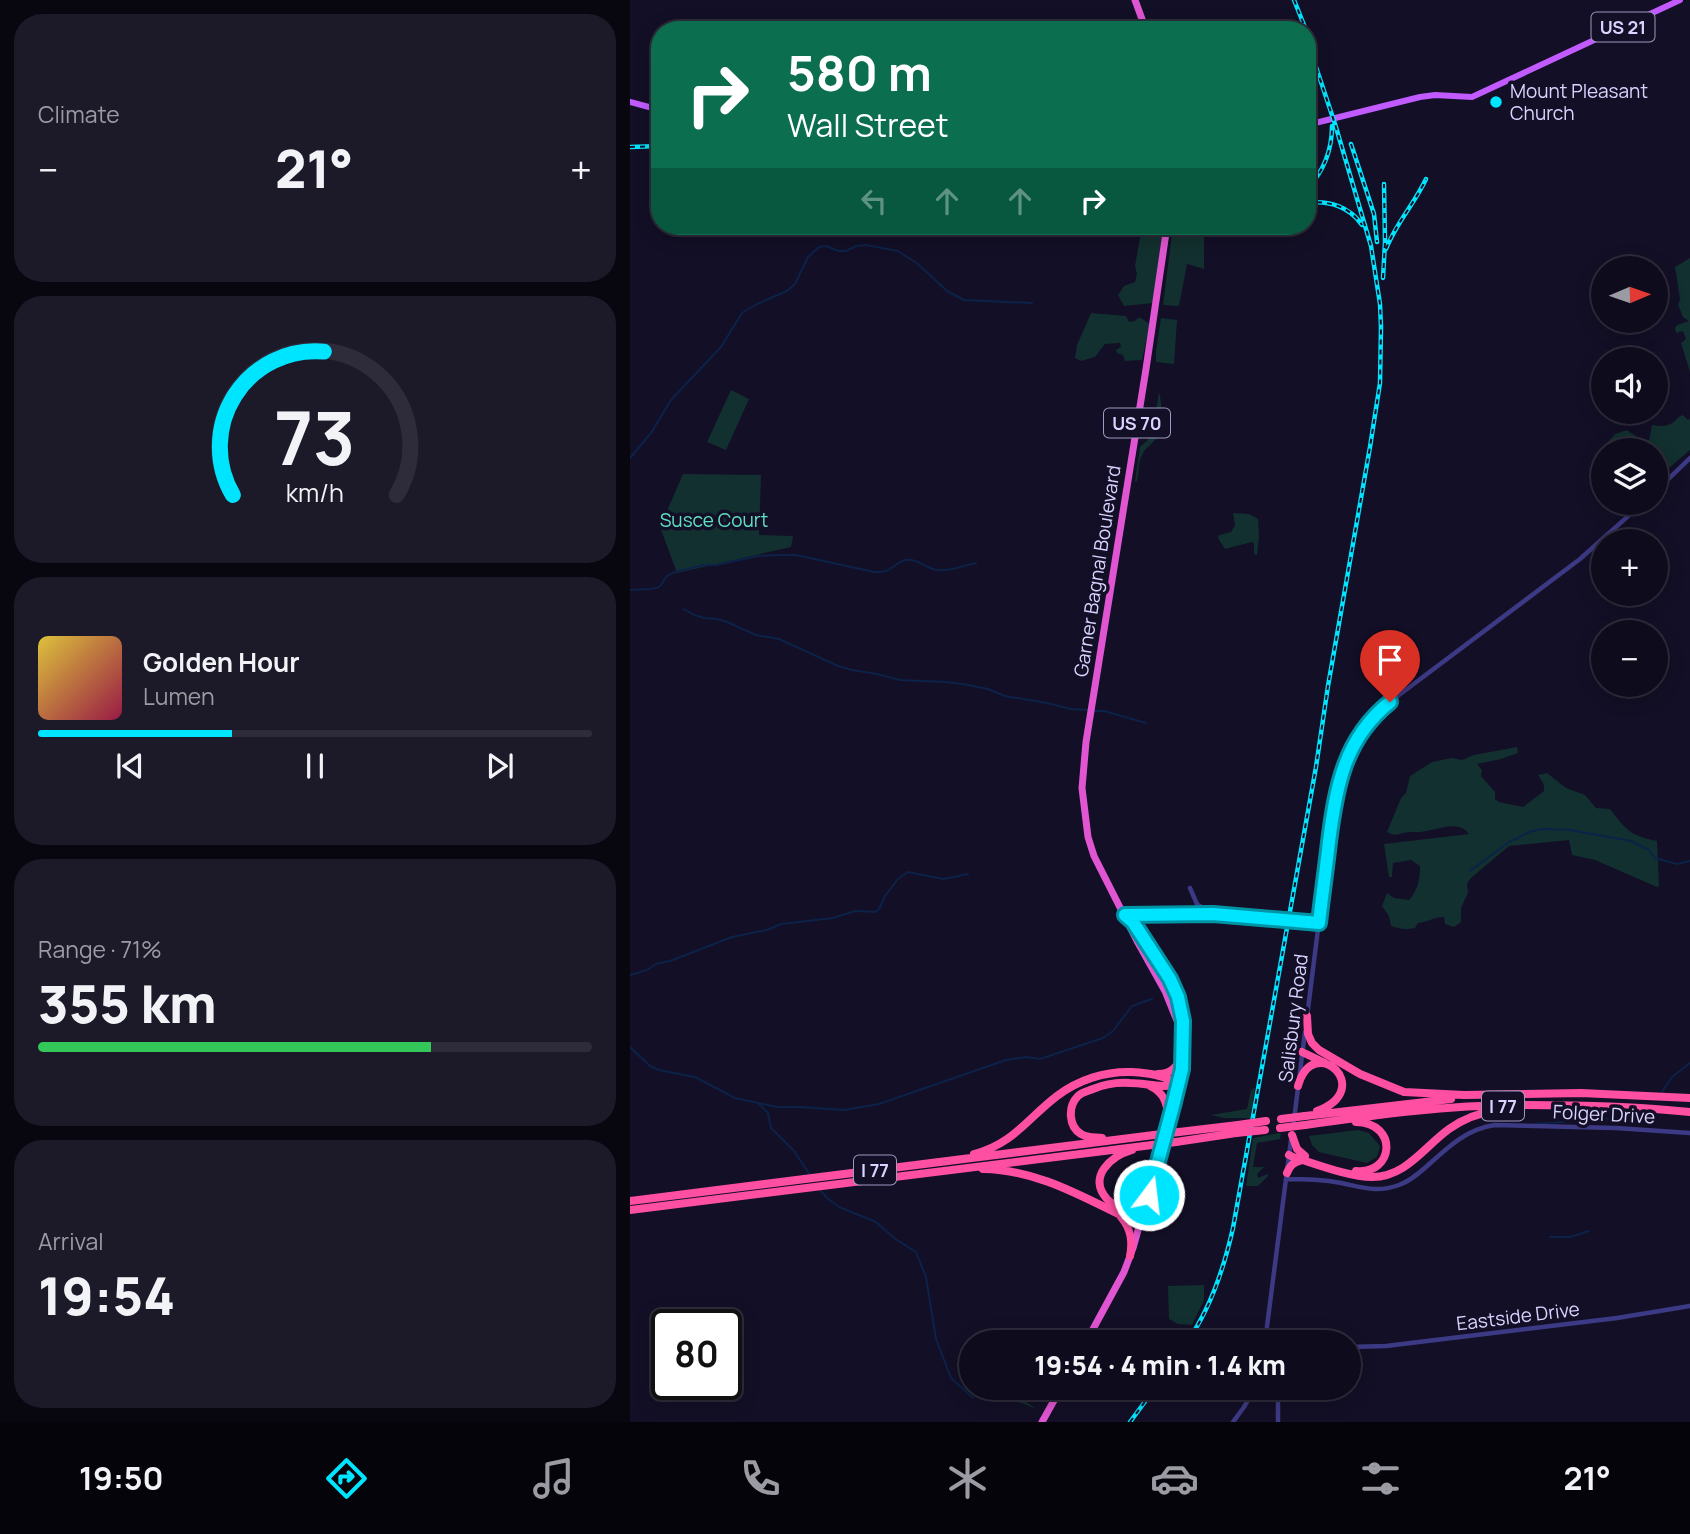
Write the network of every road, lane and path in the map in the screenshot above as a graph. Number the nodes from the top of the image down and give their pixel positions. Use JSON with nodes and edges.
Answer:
{"nodes":[{"id":1,"x":1135,"y":0,"type":"edge"},
{"id":2,"x":1680,"y":0,"type":"edge"},
{"id":3,"x":1143,"y":21,"type":"edge"},
{"id":4,"x":630,"y":102,"type":"edge"},
{"id":5,"x":651,"y":108,"type":"edge"},
{"id":6,"x":1316,"y":123,"type":"edge"},
{"id":7,"x":1166,"y":235,"type":"edge"},
{"id":8,"x":1690,"y":458,"type":"edge"},
{"id":9,"x":1668,"y":479,"type":"edge"},
{"id":10,"x":1629,"y":515,"type":"edge"},
{"id":11,"x":1190,"y":888,"type":"dead end"},
{"id":12,"x":1213,"y":914,"type":"junction"},
{"id":13,"x":1125,"y":915,"type":"junction"},
{"id":14,"x":1319,"y":923,"type":"junction"},
{"id":15,"x":1307,"y":1016,"type":"junction"},
{"id":16,"x":1302,"y":1052,"type":"junction"},
{"id":17,"x":1183,"y":1053,"type":"junction"},
{"id":18,"x":1327,"y":1060,"type":"junction"},
{"id":19,"x":1157,"y":1074,"type":"junction"},
{"id":20,"x":1144,"y":1084,"type":"junction"},
{"id":21,"x":1178,"y":1084,"type":"junction"},
{"id":22,"x":1298,"y":1086,"type":"junction"},
{"id":23,"x":1496,"y":1094,"type":"junction"},
{"id":24,"x":1690,"y":1098,"type":"edge"},
{"id":25,"x":1599,"y":1107,"type":"junction"},
{"id":26,"x":1690,"y":1112,"type":"edge"},
{"id":27,"x":1170,"y":1119,"type":"junction"},
{"id":28,"x":1305,"y":1120,"type":"junction"},
{"id":29,"x":1317,"y":1123,"type":"junction"},
{"id":30,"x":1237,"y":1129,"type":"junction"},
{"id":31,"x":1690,"y":1133,"type":"edge"},
{"id":32,"x":1292,"y":1135,"type":"junction"},
{"id":33,"x":1121,"y":1139,"type":"junction"},
{"id":34,"x":1153,"y":1140,"type":"junction"},
{"id":35,"x":1289,"y":1155,"type":"junction"},
{"id":36,"x":1304,"y":1158,"type":"junction"},
{"id":37,"x":881,"y":1170,"type":"junction"},
{"id":38,"x":916,"y":1174,"type":"junction"},
{"id":39,"x":1286,"y":1176,"type":"junction"},
{"id":40,"x":1149,"y":1194,"type":"junction"},
{"id":41,"x":630,"y":1201,"type":"edge"},
{"id":42,"x":1115,"y":1209,"type":"junction"},
{"id":43,"x":630,"y":1210,"type":"edge"},
{"id":44,"x":1141,"y":1222,"type":"junction"},
{"id":45,"x":1130,"y":1256,"type":"junction"},
{"id":46,"x":1690,"y":1306,"type":"edge"},
{"id":47,"x":1093,"y":1330,"type":"edge"},
{"id":48,"x":1267,"y":1330,"type":"edge"},
{"id":49,"x":1361,"y":1347,"type":"edge"},
{"id":50,"x":1054,"y":1400,"type":"edge"},
{"id":51,"x":1248,"y":1400,"type":"edge"},
{"id":52,"x":1278,"y":1400,"type":"edge"},
{"id":53,"x":1042,"y":1422,"type":"edge"},
{"id":54,"x":1233,"y":1422,"type":"edge"},
{"id":55,"x":1278,"y":1422,"type":"edge"}],
"edges":[{"from":1,"to":3,"type":"highway"},
{"from":2,"to":6,"type":"main road","number":"US 21"},
{"from":4,"to":5,"type":"main road"},
{"from":7,"to":13,"type":"highway","name":"Garner Bagnal Boulevard","number":"US 70"},
{"from":8,"to":9,"type":"street"},
{"from":10,"to":14,"type":"street","name":"Salisbury Road"},
{"from":11,"to":12,"type":"street"},
{"from":12,"to":13,"type":"street"},
{"from":12,"to":14,"type":"street"},
{"from":13,"to":17,"type":"highway","name":"Garner Bagnal Boulevard","number":"US 70"},
{"from":14,"to":15,"type":"street","name":"Salisbury Road"},
{"from":15,"to":16,"type":"street","name":"Salisbury Road"},
{"from":15,"to":18,"type":"highway"},
{"from":16,"to":18,"type":"highway"},
{"from":16,"to":22,"type":"street","name":"Salisbury Road"},
{"from":17,"to":19,"type":"highway"},
{"from":17,"to":21,"type":"highway","name":"Garner Bagnal Boulevard","number":"US 70"},
{"from":18,"to":22,"type":"highway"},
{"from":18,"to":23,"type":"highway"},
{"from":18,"to":28,"type":"highway"},
{"from":19,"to":21,"type":"highway"},
{"from":19,"to":37,"type":"highway"},
{"from":20,"to":21,"type":"highway"},
{"from":20,"to":27,"type":"highway"},
{"from":20,"to":33,"type":"highway"},
{"from":21,"to":27,"type":"highway","name":"Garner Bagnal Boulevard","number":"US 70"},
{"from":22,"to":32,"type":"street","name":"Salisbury Road"},
{"from":23,"to":24,"type":"highway","number":"I 77"},
{"from":23,"to":28,"type":"highway","number":"I 77"},
{"from":25,"to":26,"type":"highway","number":"I 77"},
{"from":25,"to":29,"type":"highway","number":"I 77"},
{"from":25,"to":36,"type":"highway"},
{"from":27,"to":40,"type":"highway","name":"Garner Bagnal Boulevard","number":"US 70"},
{"from":28,"to":29,"type":"highway","number":"I 77"},
{"from":28,"to":30,"type":"highway","number":"I 77","bridge":true},
{"from":29,"to":36,"type":"highway"},
{"from":30,"to":34,"type":"highway","number":"I 77","bridge":true},
{"from":30,"to":34,"type":"highway","number":"I 77","bridge":true},
{"from":31,"to":39,"type":"street","name":"Folger Drive"},
{"from":32,"to":35,"type":"street","name":"Salisbury Road"},
{"from":32,"to":36,"type":"highway"},
{"from":33,"to":34,"type":"highway","number":"I 77"},
{"from":33,"to":37,"type":"highway","number":"I 77"},
{"from":34,"to":38,"type":"highway","number":"I 77"},
{"from":34,"to":42,"type":"highway"},
{"from":35,"to":36,"type":"highway"},
{"from":35,"to":39,"type":"street","name":"Salisbury Road"},
{"from":36,"to":39,"type":"highway"},
{"from":37,"to":41,"type":"highway","number":"I 77"},
{"from":38,"to":42,"type":"highway"},
{"from":38,"to":43,"type":"highway","number":"I 77"},
{"from":39,"to":48,"type":"street","name":"Salisbury Road"},
{"from":40,"to":42,"type":"highway"},
{"from":40,"to":44,"type":"highway","name":"Garner Bagnal Boulevard","number":"US 70"},
{"from":42,"to":44,"type":"highway"},
{"from":42,"to":45,"type":"highway"},
{"from":44,"to":45,"type":"highway","name":"Garner Bagnal Boulevard","number":"US 70"},
{"from":45,"to":47,"type":"highway","name":"Garner Bagnal Boulevard","number":"US 70"},
{"from":46,"to":49,"type":"street","name":"Eastside Drive"},
{"from":50,"to":53,"type":"highway"},
{"from":51,"to":54,"type":"street"},
{"from":52,"to":55,"type":"street"}]}
